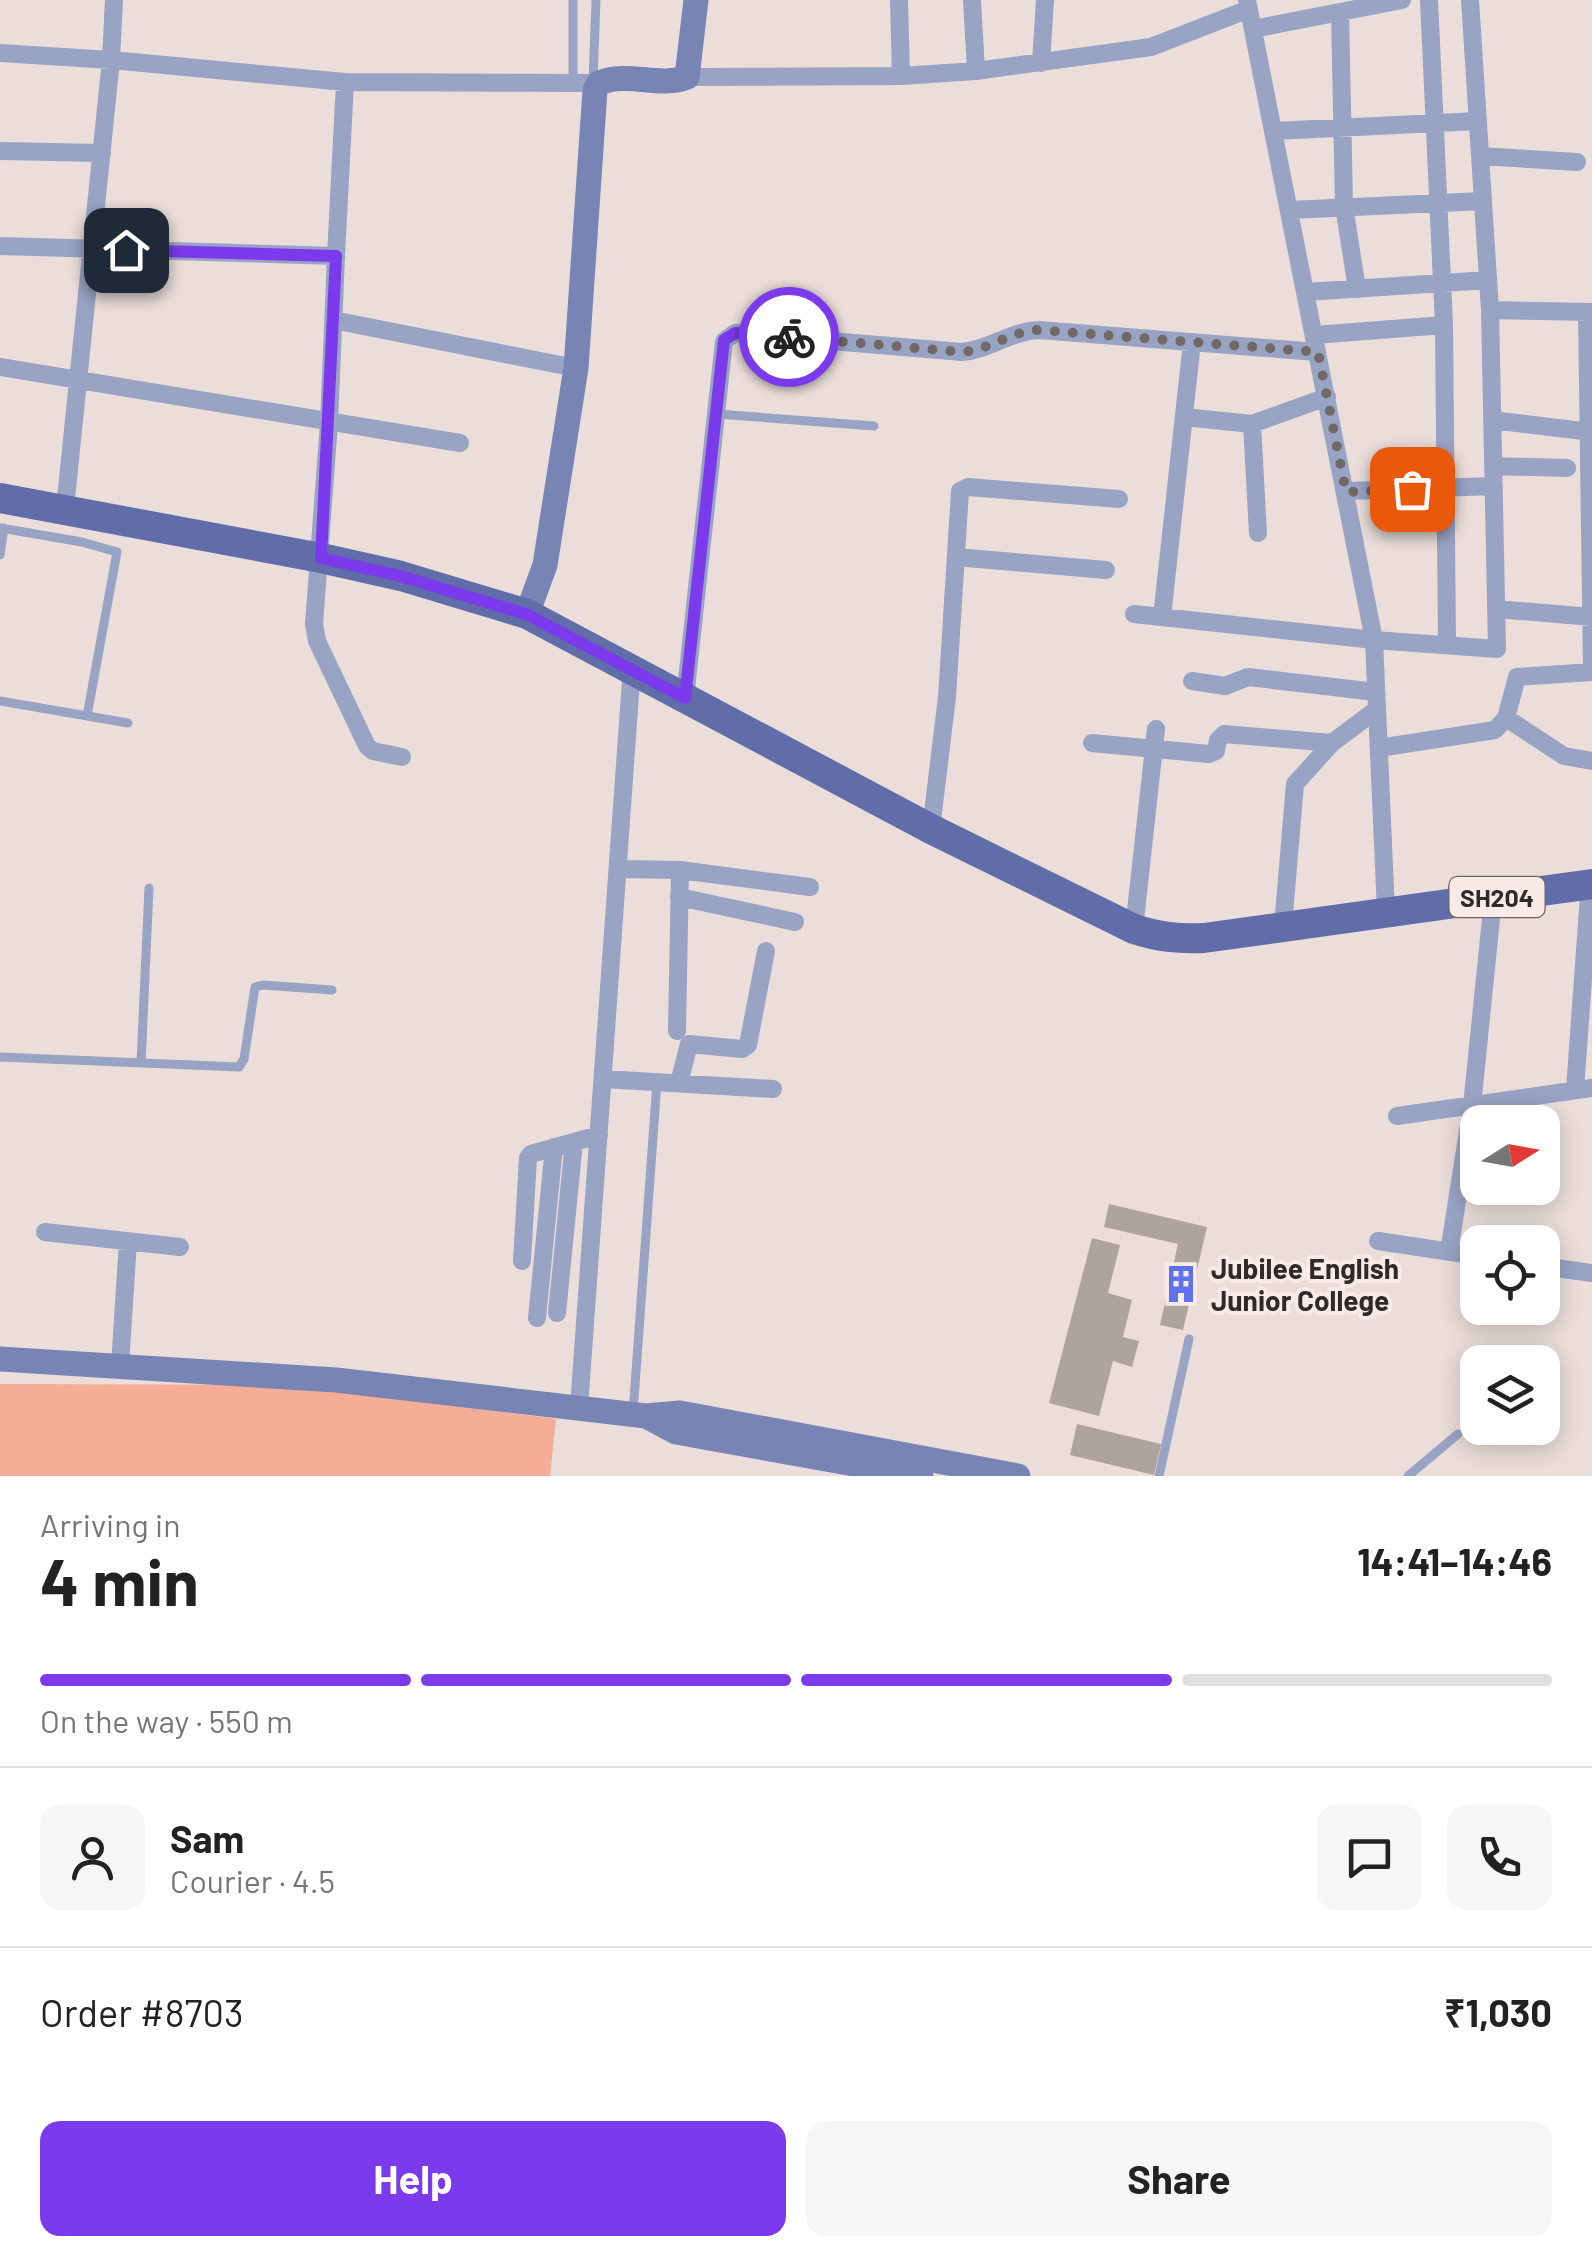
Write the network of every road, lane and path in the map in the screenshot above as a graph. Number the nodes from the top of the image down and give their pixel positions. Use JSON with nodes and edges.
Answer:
{"nodes":[{"id":1,"x":114,"y":0,"type":"edge"},
{"id":2,"x":573,"y":0,"type":"edge"},
{"id":3,"x":596,"y":0,"type":"edge"},
{"id":4,"x":696,"y":0,"type":"edge"},
{"id":5,"x":899,"y":0,"type":"edge"},
{"id":6,"x":972,"y":0,"type":"edge"},
{"id":7,"x":1045,"y":0,"type":"edge"},
{"id":8,"x":1402,"y":0,"type":"edge"},
{"id":9,"x":1429,"y":0,"type":"edge"},
{"id":10,"x":1470,"y":0,"type":"edge"},
{"id":11,"x":1248,"y":4,"type":"edge"},
{"id":12,"x":1340,"y":12,"type":"junction"},
{"id":13,"x":1253,"y":30,"type":"junction"},
{"id":14,"x":0,"y":53,"type":"edge"},
{"id":15,"x":112,"y":60,"type":"junction"},
{"id":16,"x":1040,"y":62,"type":"junction"},
{"id":17,"x":976,"y":71,"type":"junction"},
{"id":18,"x":902,"y":76,"type":"junction"},
{"id":19,"x":687,"y":77,"type":"junction"},
{"id":20,"x":345,"y":82,"type":"junction"},
{"id":21,"x":572,"y":82,"type":"junction"},
{"id":22,"x":596,"y":82,"type":"junction"},
{"id":23,"x":1478,"y":122,"type":"junction"},
{"id":24,"x":1435,"y":124,"type":"junction"},
{"id":25,"x":1342,"y":127,"type":"junction"},
{"id":26,"x":1274,"y":132,"type":"junction"},
{"id":27,"x":0,"y":151,"type":"edge"},
{"id":28,"x":102,"y":153,"type":"junction"},
{"id":29,"x":1480,"y":156,"type":"junction"},
{"id":30,"x":1577,"y":162,"type":"dead end"},
{"id":31,"x":1483,"y":201,"type":"junction"},
{"id":32,"x":1439,"y":202,"type":"junction"},
{"id":33,"x":1344,"y":206,"type":"junction"},
{"id":34,"x":1290,"y":210,"type":"junction"},
{"id":35,"x":0,"y":246,"type":"edge"},
{"id":36,"x":92,"y":249,"type":"junction"},
{"id":37,"x":336,"y":256,"type":"junction"},
{"id":38,"x":1488,"y":280,"type":"junction"},
{"id":39,"x":1443,"y":283,"type":"junction"},
{"id":40,"x":1357,"y":289,"type":"junction"},
{"id":41,"x":1306,"y":292,"type":"junction"},
{"id":42,"x":1490,"y":310,"type":"junction"},
{"id":43,"x":1590,"y":312,"type":"edge"},
{"id":44,"x":333,"y":320,"type":"junction"},
{"id":45,"x":1444,"y":325,"type":"junction"},
{"id":46,"x":1192,"y":342,"type":"junction"},
{"id":47,"x":1316,"y":343,"type":"junction"},
{"id":48,"x":0,"y":367,"type":"edge"},
{"id":49,"x":576,"y":368,"type":"junction"},
{"id":50,"x":78,"y":381,"type":"junction"},
{"id":51,"x":1327,"y":397,"type":"junction"},
{"id":52,"x":716,"y":414,"type":"junction"},
{"id":53,"x":1184,"y":417,"type":"junction"},
{"id":54,"x":1492,"y":420,"type":"junction"},
{"id":55,"x":330,"y":422,"type":"junction"},
{"id":56,"x":1252,"y":424,"type":"junction"},
{"id":57,"x":874,"y":426,"type":"dead end"},
{"id":58,"x":1591,"y":432,"type":"edge"},
{"id":59,"x":460,"y":443,"type":"dead end"},
{"id":60,"x":1493,"y":466,"type":"junction"},
{"id":61,"x":1567,"y":468,"type":"dead end"},
{"id":62,"x":1494,"y":486,"type":"junction"},
{"id":63,"x":1444,"y":488,"type":"junction"},
{"id":64,"x":1346,"y":492,"type":"junction"},
{"id":65,"x":1119,"y":499,"type":"dead end"},
{"id":66,"x":1,"y":518,"type":"edge"},
{"id":67,"x":78,"y":521,"type":"junction"},
{"id":68,"x":1591,"y":524,"type":"edge"},
{"id":69,"x":1258,"y":532,"type":"dead end"},
{"id":70,"x":0,"y":555,"type":"edge"},
{"id":71,"x":956,"y":557,"type":"junction"},
{"id":72,"x":321,"y":558,"type":"junction"},
{"id":73,"x":1106,"y":570,"type":"dead end"},
{"id":74,"x":1496,"y":609,"type":"junction"},
{"id":75,"x":526,"y":614,"type":"junction"},
{"id":76,"x":1134,"y":614,"type":"dead end"},
{"id":77,"x":1592,"y":616,"type":"edge"},
{"id":78,"x":1162,"y":617,"type":"junction"},
{"id":79,"x":1374,"y":640,"type":"junction"},
{"id":80,"x":1447,"y":646,"type":"junction"},
{"id":81,"x":1497,"y":649,"type":"junction"},
{"id":82,"x":632,"y":667,"type":"junction"},
{"id":83,"x":1517,"y":676,"type":"junction"},
{"id":84,"x":1192,"y":680,"type":"dead end"},
{"id":85,"x":685,"y":698,"type":"junction"},
{"id":86,"x":0,"y":701,"type":"edge"},
{"id":87,"x":1376,"y":702,"type":"junction"},
{"id":88,"x":87,"y":716,"type":"junction"},
{"id":89,"x":1506,"y":718,"type":"junction"},
{"id":90,"x":128,"y":723,"type":"dead end"},
{"id":91,"x":1154,"y":738,"type":"junction"},
{"id":92,"x":1092,"y":743,"type":"dead end"},
{"id":93,"x":1332,"y":744,"type":"junction"},
{"id":94,"x":1379,"y":748,"type":"junction"},
{"id":95,"x":402,"y":757,"type":"dead end"},
{"id":96,"x":1592,"y":761,"type":"edge"},
{"id":97,"x":931,"y":829,"type":"junction"},
{"id":98,"x":618,"y":868,"type":"junction"},
{"id":99,"x":680,"y":870,"type":"junction"},
{"id":100,"x":810,"y":887,"type":"dead end"},
{"id":101,"x":149,"y":888,"type":"dead end"},
{"id":102,"x":1591,"y":891,"type":"edge"},
{"id":103,"x":678,"y":897,"type":"junction"},
{"id":104,"x":1492,"y":908,"type":"junction"},
{"id":105,"x":1394,"y":911,"type":"junction"},
{"id":106,"x":795,"y":922,"type":"dead end"},
{"id":107,"x":1283,"y":926,"type":"junction"},
{"id":108,"x":1134,"y":929,"type":"junction"},
{"id":109,"x":766,"y":951,"type":"dead end"},
{"id":110,"x":332,"y":990,"type":"dead end"},
{"id":111,"x":676,"y":1031,"type":"dead end"},
{"id":112,"x":0,"y":1057,"type":"edge"},
{"id":113,"x":141,"y":1064,"type":"junction"},
{"id":114,"x":603,"y":1079,"type":"junction"},
{"id":115,"x":657,"y":1082,"type":"junction"},
{"id":116,"x":679,"y":1084,"type":"junction"},
{"id":117,"x":773,"y":1089,"type":"dead end"},
{"id":118,"x":1584,"y":1089,"type":"edge"},
{"id":119,"x":1472,"y":1105,"type":"edge"},
{"id":120,"x":1479,"y":1105,"type":"edge"},
{"id":121,"x":1460,"y":1108,"type":"edge"},
{"id":122,"x":1397,"y":1116,"type":"dead end"},
{"id":123,"x":599,"y":1135,"type":"junction"},
{"id":124,"x":574,"y":1142,"type":"junction"},
{"id":125,"x":554,"y":1147,"type":"junction"},
{"id":126,"x":1460,"y":1179,"type":"edge"},
{"id":127,"x":45,"y":1232,"type":"dead end"},
{"id":128,"x":1378,"y":1240,"type":"dead end"},
{"id":129,"x":128,"y":1241,"type":"junction"},
{"id":130,"x":180,"y":1247,"type":"dead end"},
{"id":131,"x":1448,"y":1252,"type":"junction"},
{"id":132,"x":1460,"y":1254,"type":"edge"},
{"id":133,"x":522,"y":1261,"type":"dead end"},
{"id":134,"x":1560,"y":1269,"type":"edge"},
{"id":135,"x":1592,"y":1273,"type":"edge"},
{"id":136,"x":557,"y":1313,"type":"dead end"},
{"id":137,"x":538,"y":1318,"type":"dead end"},
{"id":138,"x":1189,"y":1339,"type":"dead end"},
{"id":139,"x":0,"y":1358,"type":"edge"},
{"id":140,"x":120,"y":1366,"type":"junction"},
{"id":141,"x":579,"y":1407,"type":"junction"},
{"id":142,"x":640,"y":1415,"type":"junction"},
{"id":143,"x":1458,"y":1434,"type":"dead end"},
{"id":144,"x":832,"y":1450,"type":"junction"},
{"id":145,"x":920,"y":1476,"type":"edge"},
{"id":146,"x":1018,"y":1476,"type":"edge"},
{"id":147,"x":1159,"y":1476,"type":"edge"},
{"id":148,"x":1408,"y":1476,"type":"edge"}],
"edges":[{"from":1,"to":15,"type":"street"},
{"from":2,"to":21,"type":"lane"},
{"from":3,"to":22,"type":"lane"},
{"from":4,"to":19,"type":"street"},
{"from":5,"to":18,"type":"street"},
{"from":6,"to":17,"type":"street"},
{"from":7,"to":16,"type":"street"},
{"from":8,"to":12,"type":"street"},
{"from":9,"to":24,"type":"street"},
{"from":10,"to":23,"type":"street"},
{"from":11,"to":13,"type":"street"},
{"from":11,"to":16,"type":"street"},
{"from":12,"to":13,"type":"street"},
{"from":12,"to":25,"type":"street"},
{"from":13,"to":26,"type":"street"},
{"from":14,"to":15,"type":"street"},
{"from":15,"to":20,"type":"street"},
{"from":15,"to":28,"type":"street"},
{"from":16,"to":17,"type":"street"},
{"from":17,"to":18,"type":"street"},
{"from":18,"to":19,"type":"street"},
{"from":19,"to":22,"type":"street"},
{"from":20,"to":21,"type":"street"},
{"from":20,"to":37,"type":"street"},
{"from":21,"to":22,"type":"street"},
{"from":22,"to":49,"type":"street"},
{"from":23,"to":24,"type":"street"},
{"from":23,"to":29,"type":"street"},
{"from":24,"to":25,"type":"street"},
{"from":24,"to":32,"type":"street"},
{"from":25,"to":26,"type":"street"},
{"from":25,"to":33,"type":"street"},
{"from":26,"to":34,"type":"street"},
{"from":27,"to":28,"type":"street"},
{"from":28,"to":36,"type":"street"},
{"from":29,"to":30,"type":"street"},
{"from":29,"to":31,"type":"street"},
{"from":31,"to":32,"type":"street"},
{"from":31,"to":38,"type":"street"},
{"from":32,"to":33,"type":"street"},
{"from":32,"to":39,"type":"street"},
{"from":33,"to":34,"type":"street"},
{"from":33,"to":40,"type":"street"},
{"from":34,"to":41,"type":"street"},
{"from":35,"to":36,"type":"street"},
{"from":36,"to":37,"type":"street"},
{"from":36,"to":50,"type":"street"},
{"from":37,"to":44,"type":"street"},
{"from":38,"to":39,"type":"street"},
{"from":38,"to":42,"type":"street"},
{"from":39,"to":40,"type":"street"},
{"from":39,"to":45,"type":"street"},
{"from":40,"to":41,"type":"street"},
{"from":41,"to":47,"type":"street"},
{"from":42,"to":43,"type":"street"},
{"from":42,"to":54,"type":"street"},
{"from":43,"to":58,"type":"street"},
{"from":44,"to":49,"type":"street"},
{"from":44,"to":55,"type":"street"},
{"from":45,"to":47,"type":"street"},
{"from":45,"to":63,"type":"street"},
{"from":46,"to":47,"type":"street"},
{"from":46,"to":52,"type":"street"},
{"from":46,"to":53,"type":"street"},
{"from":47,"to":51,"type":"street"},
{"from":48,"to":50,"type":"street"},
{"from":49,"to":75,"type":"street"},
{"from":50,"to":55,"type":"street"},
{"from":50,"to":67,"type":"street"},
{"from":51,"to":56,"type":"street"},
{"from":51,"to":64,"type":"street"},
{"from":52,"to":57,"type":"lane"},
{"from":52,"to":85,"type":"street"},
{"from":53,"to":56,"type":"street"},
{"from":53,"to":78,"type":"street"},
{"from":54,"to":58,"type":"street"},
{"from":54,"to":60,"type":"street"},
{"from":55,"to":59,"type":"street"},
{"from":55,"to":72,"type":"street"},
{"from":56,"to":69,"type":"street"},
{"from":58,"to":68,"type":"street"},
{"from":60,"to":61,"type":"street"},
{"from":60,"to":62,"type":"street"},
{"from":62,"to":63,"type":"street"},
{"from":62,"to":74,"type":"street"},
{"from":63,"to":64,"type":"street"},
{"from":63,"to":80,"type":"street"},
{"from":64,"to":79,"type":"street"},
{"from":65,"to":71,"type":"street"},
{"from":66,"to":67,"type":"main road","number":"SH204"},
{"from":66,"to":70,"type":"lane"},
{"from":67,"to":72,"type":"main road","number":"SH204"},
{"from":67,"to":88,"type":"lane"},
{"from":68,"to":77,"type":"street"},
{"from":71,"to":73,"type":"street"},
{"from":71,"to":97,"type":"street"},
{"from":72,"to":75,"type":"main road","number":"SH204"},
{"from":72,"to":95,"type":"street"},
{"from":74,"to":77,"type":"street"},
{"from":74,"to":81,"type":"street"},
{"from":75,"to":82,"type":"main road","number":"SH204"},
{"from":76,"to":78,"type":"street"},
{"from":77,"to":83,"type":"street"},
{"from":78,"to":79,"type":"street"},
{"from":79,"to":80,"type":"street"},
{"from":79,"to":87,"type":"street"},
{"from":80,"to":81,"type":"street"},
{"from":81,"to":83,"type":"street"},
{"from":82,"to":85,"type":"main road","number":"SH204"},
{"from":82,"to":98,"type":"street"},
{"from":83,"to":89,"type":"street"},
{"from":84,"to":87,"type":"street"},
{"from":85,"to":97,"type":"main road","number":"SH204"},
{"from":86,"to":88,"type":"lane"},
{"from":87,"to":93,"type":"street"},
{"from":87,"to":94,"type":"street"},
{"from":88,"to":90,"type":"lane"},
{"from":89,"to":94,"type":"street"},
{"from":89,"to":96,"type":"street"},
{"from":91,"to":92,"type":"street"},
{"from":91,"to":93,"type":"street"},
{"from":91,"to":108,"type":"street"},
{"from":93,"to":107,"type":"street"},
{"from":94,"to":105,"type":"street"},
{"from":97,"to":108,"type":"main road","number":"SH204"},
{"from":98,"to":99,"type":"street"},
{"from":98,"to":114,"type":"street"},
{"from":99,"to":100,"type":"street"},
{"from":99,"to":103,"type":"street"},
{"from":101,"to":113,"type":"lane"},
{"from":102,"to":104,"type":"street"},
{"from":102,"to":105,"type":"main road","number":"SH204"},
{"from":102,"to":118,"type":"street"},
{"from":103,"to":106,"type":"street"},
{"from":103,"to":111,"type":"street"},
{"from":104,"to":105,"type":"street"},
{"from":104,"to":119,"type":"street"},
{"from":105,"to":107,"type":"main road","number":"SH204"},
{"from":107,"to":108,"type":"main road","number":"SH204"},
{"from":109,"to":116,"type":"street"},
{"from":110,"to":113,"type":"lane"},
{"from":112,"to":113,"type":"lane"},
{"from":114,"to":115,"type":"street"},
{"from":114,"to":123,"type":"street"},
{"from":115,"to":116,"type":"street"},
{"from":115,"to":142,"type":"lane"},
{"from":116,"to":117,"type":"street"},
{"from":118,"to":120,"type":"street"},
{"from":121,"to":122,"type":"street"},
{"from":123,"to":124,"type":"street"},
{"from":123,"to":141,"type":"street"},
{"from":124,"to":125,"type":"street"},
{"from":124,"to":136,"type":"street"},
{"from":125,"to":133,"type":"street"},
{"from":125,"to":137,"type":"street"},
{"from":126,"to":131,"type":"street"},
{"from":127,"to":129,"type":"street"},
{"from":128,"to":131,"type":"street"},
{"from":129,"to":130,"type":"street"},
{"from":129,"to":140,"type":"street"},
{"from":131,"to":132,"type":"street"},
{"from":134,"to":135,"type":"street"},
{"from":138,"to":147,"type":"lane"},
{"from":139,"to":140,"type":"street"},
{"from":140,"to":141,"type":"street"},
{"from":141,"to":142,"type":"street"},
{"from":142,"to":144,"type":"street"},
{"from":143,"to":148,"type":"lane"},
{"from":144,"to":145,"type":"street"},
{"from":144,"to":146,"type":"street"}]}
